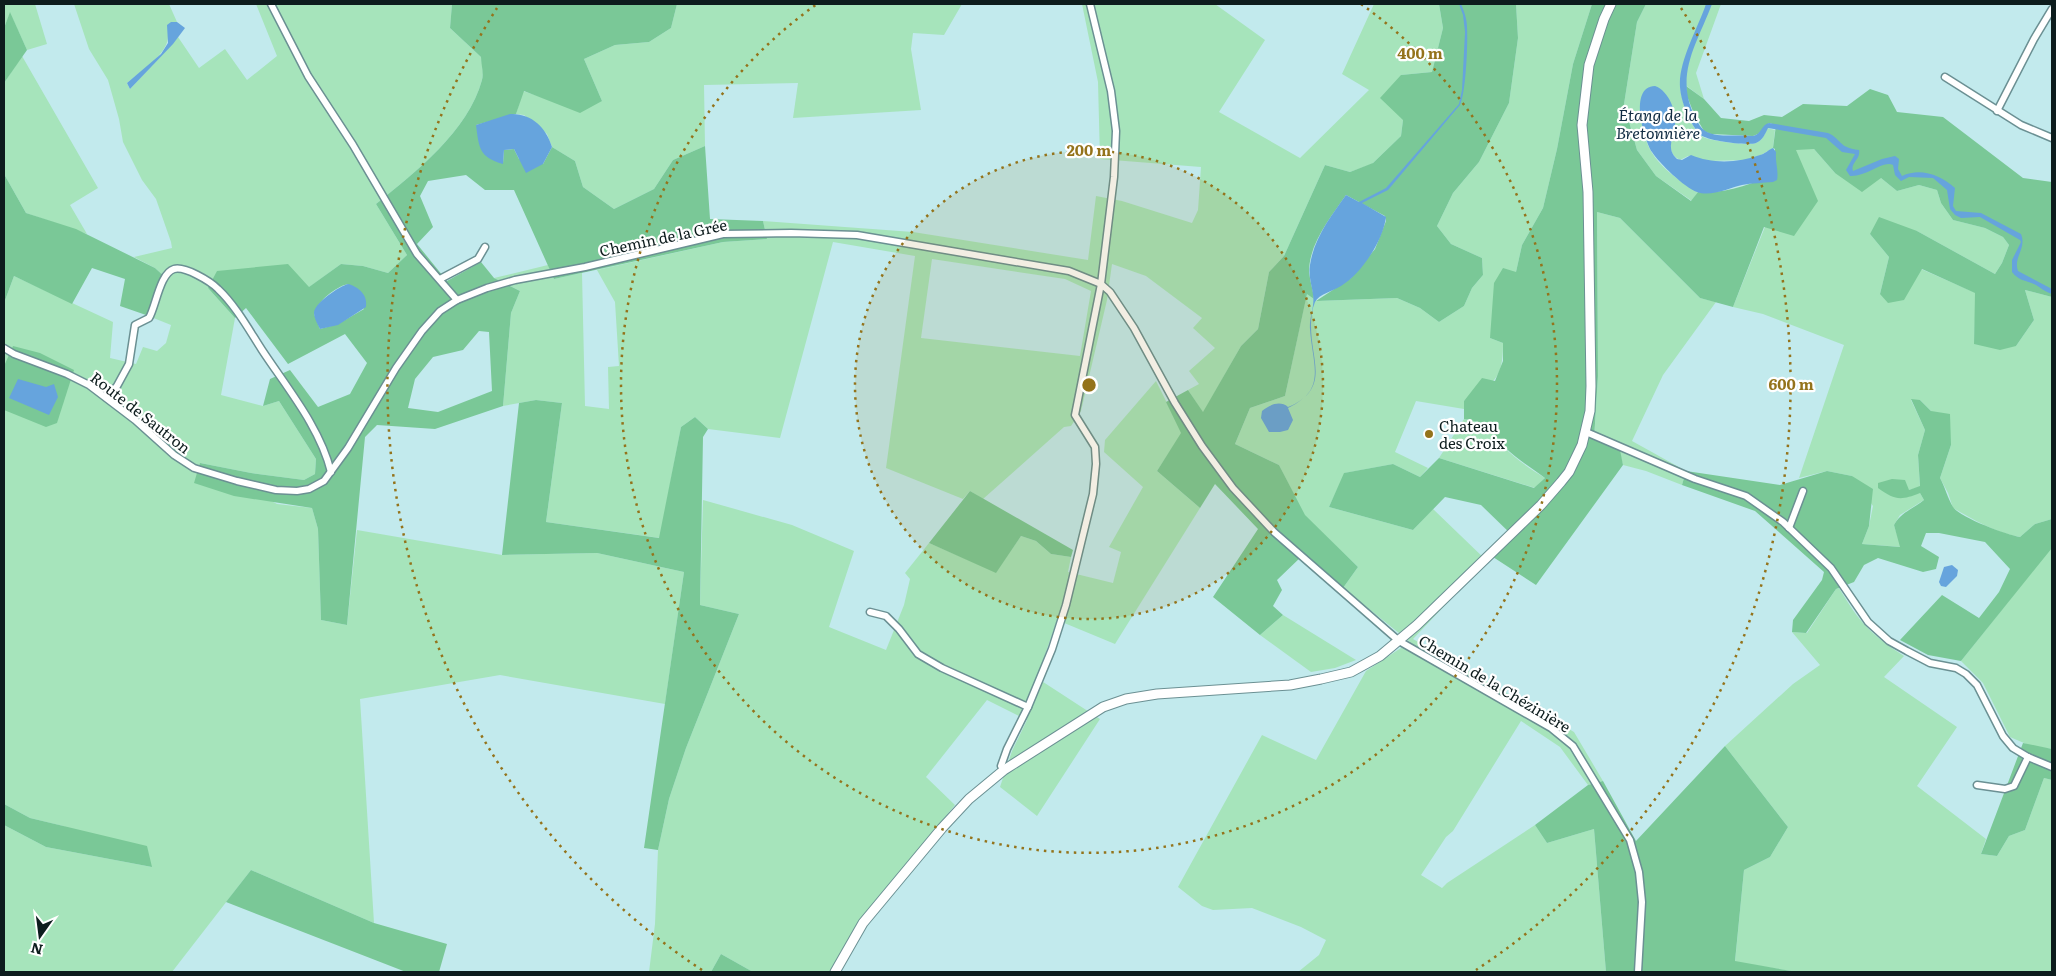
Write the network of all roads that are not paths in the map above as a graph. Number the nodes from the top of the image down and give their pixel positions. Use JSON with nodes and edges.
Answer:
{"nodes":[{"id":1,"x":271,"y":4,"type":"edge"},
{"id":2,"x":1090,"y":4,"type":"edge"},
{"id":3,"x":1611,"y":4,"type":"edge"},
{"id":4,"x":2052,"y":9,"type":"edge"},
{"id":5,"x":1946,"y":77,"type":"dead end"},
{"id":6,"x":1997,"y":111,"type":"junction"},
{"id":7,"x":2052,"y":138,"type":"edge"},
{"id":8,"x":485,"y":247,"type":"dead end"},
{"id":9,"x":440,"y":279,"type":"junction"},
{"id":10,"x":1101,"y":284,"type":"junction"},
{"id":11,"x":457,"y":300,"type":"junction"},
{"id":12,"x":4,"y":348,"type":"edge"},
{"id":13,"x":107,"y":398,"type":"junction"},
{"id":14,"x":1586,"y":432,"type":"junction"},
{"id":15,"x":331,"y":472,"type":"junction"},
{"id":16,"x":324,"y":481,"type":"joint"},
{"id":17,"x":1803,"y":491,"type":"dead end"},
{"id":18,"x":1790,"y":528,"type":"junction"},
{"id":19,"x":870,"y":612,"type":"dead end"},
{"id":20,"x":1399,"y":641,"type":"junction"},
{"id":21,"x":1028,"y":707,"type":"junction"},
{"id":22,"x":2028,"y":757,"type":"junction"},
{"id":23,"x":2052,"y":767,"type":"edge"},
{"id":24,"x":1004,"y":770,"type":"junction"},
{"id":25,"x":1977,"y":785,"type":"dead end"},
{"id":26,"x":835,"y":972,"type":"edge"},
{"id":27,"x":1638,"y":972,"type":"edge"}],
"edges":[{"from":1,"to":9,"type":"street"},
{"from":2,"to":10,"type":"street"},
{"from":3,"to":14,"type":"street"},
{"from":4,"to":6,"type":"street"},
{"from":5,"to":6,"type":"street"},
{"from":6,"to":7,"type":"street"},
{"from":8,"to":9,"type":"street"},
{"from":9,"to":11,"type":"street"},
{"from":10,"to":11,"type":"street","name":"Chemin de la Grée"},
{"from":10,"to":20,"type":"street","name":"Chemin de la Chézinière"},
{"from":10,"to":21,"type":"street"},
{"from":11,"to":15,"type":"street","name":"Chemin de la Grée"},
{"from":12,"to":13,"type":"street","name":"Route de Sautron"},
{"from":13,"to":15,"type":"street"},
{"from":13,"to":16,"type":"street","name":"Route de Sautron"},
{"from":14,"to":18,"type":"street"},
{"from":14,"to":20,"type":"street"},
{"from":15,"to":16,"type":"street","name":"Chemin de la Grée"},
{"from":17,"to":18,"type":"street"},
{"from":18,"to":22,"type":"street"},
{"from":19,"to":21,"type":"street"},
{"from":20,"to":24,"type":"street"},
{"from":20,"to":27,"type":"street","name":"Chemin de la Chézinière"},
{"from":21,"to":24,"type":"street"},
{"from":22,"to":23,"type":"street"},
{"from":22,"to":25,"type":"street"},
{"from":24,"to":26,"type":"street"}]}
